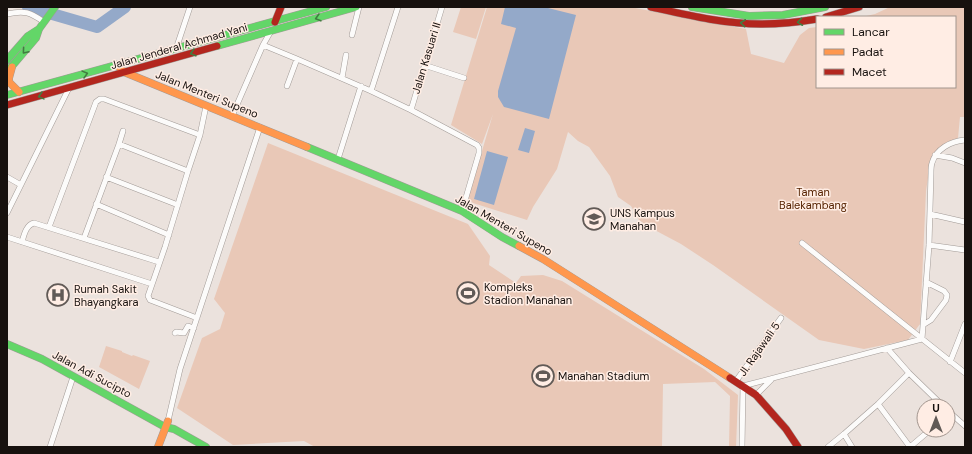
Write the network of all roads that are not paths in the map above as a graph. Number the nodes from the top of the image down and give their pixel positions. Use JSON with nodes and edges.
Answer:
{"nodes":[{"id":1,"x":190,"y":7,"type":"edge"},
{"id":2,"x":281,"y":7,"type":"edge"},
{"id":3,"x":326,"y":7,"type":"edge"},
{"id":4,"x":357,"y":7,"type":"edge"},
{"id":5,"x":398,"y":7,"type":"edge"},
{"id":6,"x":442,"y":7,"type":"edge"},
{"id":7,"x":651,"y":7,"type":"edge"},
{"id":8,"x":692,"y":7,"type":"edge"},
{"id":9,"x":825,"y":7,"type":"edge"},
{"id":10,"x":859,"y":7,"type":"edge"},
{"id":11,"x":54,"y":8,"type":"edge"},
{"id":12,"x":7,"y":14,"type":"edge"},
{"id":13,"x":829,"y":16,"type":"edge"},
{"id":14,"x":816,"y":19,"type":"edge"},
{"id":15,"x":45,"y":21,"type":"junction"},
{"id":16,"x":275,"y":22,"type":"junction"},
{"id":17,"x":39,"y":29,"type":"junction"},
{"id":18,"x":271,"y":31,"type":"junction"},
{"id":19,"x":352,"y":35,"type":"dead end"},
{"id":20,"x":263,"y":45,"type":"junction"},
{"id":21,"x":176,"y":49,"type":"junction"},
{"id":22,"x":346,"y":55,"type":"dead end"},
{"id":23,"x":297,"y":59,"type":"junction"},
{"id":24,"x":7,"y":60,"type":"edge"},
{"id":25,"x":117,"y":65,"type":"junction"},
{"id":26,"x":424,"y":65,"type":"junction"},
{"id":27,"x":10,"y":69,"type":"edge"},
{"id":28,"x":124,"y":72,"type":"junction"},
{"id":29,"x":342,"y":78,"type":"junction"},
{"id":30,"x":464,"y":78,"type":"dead end"},
{"id":31,"x":287,"y":86,"type":"dead end"},
{"id":32,"x":361,"y":86,"type":"junction"},
{"id":33,"x":69,"y":88,"type":"junction"},
{"id":34,"x":371,"y":91,"type":"junction"},
{"id":35,"x":20,"y":92,"type":"junction"},
{"id":36,"x":7,"y":95,"type":"edge"},
{"id":37,"x":7,"y":105,"type":"edge"},
{"id":38,"x":206,"y":106,"type":"junction"},
{"id":39,"x":411,"y":110,"type":"junction"},
{"id":40,"x":232,"y":116,"type":"junction"},
{"id":41,"x":260,"y":127,"type":"junction"},
{"id":42,"x":123,"y":131,"type":"dead end"},
{"id":43,"x":200,"y":135,"type":"junction"},
{"id":44,"x":965,"y":140,"type":"edge"},
{"id":45,"x":119,"y":144,"type":"junction"},
{"id":46,"x":936,"y":155,"type":"junction"},
{"id":47,"x":338,"y":159,"type":"junction"},
{"id":48,"x":965,"y":163,"type":"edge"},
{"id":49,"x":188,"y":171,"type":"junction"},
{"id":50,"x":106,"y":176,"type":"junction"},
{"id":51,"x":7,"y":177,"type":"edge"},
{"id":52,"x":21,"y":185,"type":"junction"},
{"id":53,"x":96,"y":204,"type":"junction"},
{"id":54,"x":178,"y":205,"type":"junction"},
{"id":55,"x":462,"y":211,"type":"junction"},
{"id":56,"x":7,"y":214,"type":"edge"},
{"id":57,"x":930,"y":214,"type":"junction"},
{"id":58,"x":965,"y":222,"type":"edge"},
{"id":59,"x":49,"y":227,"type":"junction"},
{"id":60,"x":169,"y":235,"type":"junction"},
{"id":61,"x":7,"y":237,"type":"edge"},
{"id":62,"x":84,"y":238,"type":"junction"},
{"id":63,"x":22,"y":242,"type":"junction"},
{"id":64,"x":802,"y":243,"type":"dead end"},
{"id":65,"x":929,"y":245,"type":"junction"},
{"id":66,"x":965,"y":250,"type":"edge"},
{"id":67,"x":160,"y":262,"type":"junction"},
{"id":68,"x":926,"y":282,"type":"junction"},
{"id":69,"x":152,"y":284,"type":"junction"},
{"id":70,"x":197,"y":318,"type":"junction"},
{"id":71,"x":781,"y":318,"type":"dead end"},
{"id":72,"x":965,"y":324,"type":"edge"},
{"id":73,"x":923,"y":325,"type":"junction"},
{"id":74,"x":194,"y":328,"type":"junction"},
{"id":75,"x":175,"y":333,"type":"dead end"},
{"id":76,"x":922,"y":339,"type":"junction"},
{"id":77,"x":7,"y":344,"type":"edge"},
{"id":78,"x":887,"y":348,"type":"junction"},
{"id":79,"x":950,"y":362,"type":"junction"},
{"id":80,"x":965,"y":372,"type":"edge"},
{"id":81,"x":909,"y":373,"type":"junction"},
{"id":82,"x":73,"y":377,"type":"junction"},
{"id":83,"x":772,"y":379,"type":"junction"},
{"id":84,"x":736,"y":381,"type":"junction"},
{"id":85,"x":744,"y":386,"type":"junction"},
{"id":86,"x":756,"y":395,"type":"junction"},
{"id":87,"x":935,"y":398,"type":"edge"},
{"id":88,"x":878,"y":404,"type":"junction"},
{"id":89,"x":956,"y":419,"type":"edge"},
{"id":90,"x":166,"y":424,"type":"junction"},
{"id":91,"x":965,"y":426,"type":"edge"},
{"id":92,"x":844,"y":434,"type":"junction"},
{"id":93,"x":921,"y":438,"type":"edge"},
{"id":94,"x":50,"y":447,"type":"edge"},
{"id":95,"x":158,"y":447,"type":"edge"},
{"id":96,"x":198,"y":447,"type":"edge"},
{"id":97,"x":206,"y":447,"type":"edge"},
{"id":98,"x":742,"y":447,"type":"edge"},
{"id":99,"x":798,"y":447,"type":"edge"},
{"id":100,"x":828,"y":447,"type":"edge"},
{"id":101,"x":852,"y":447,"type":"edge"},
{"id":102,"x":910,"y":447,"type":"edge"}],
"edges":[{"from":1,"to":21,"type":"street"},
{"from":2,"to":16,"type":"main road"},
{"from":3,"to":16,"type":"main road","name":"Jalan Jenderal Achmad Yani"},
{"from":4,"to":18,"type":"main road","name":"Jalan Jenderal Achmad Yani","one_way":true},
{"from":4,"to":19,"type":"street"},
{"from":5,"to":34,"type":"street"},
{"from":6,"to":26,"type":"street","name":"Jalan Kasuari II"},
{"from":14,"to":7,"type":"main road","one_way":true},
{"from":8,"to":9,"type":"main road"},
{"from":10,"to":13,"type":"main road"},
{"from":11,"to":15,"type":"main road"},
{"from":12,"to":15,"type":"street"},
{"from":15,"to":17,"type":"main road"},
{"from":16,"to":21,"type":"main road","name":"Jalan Jenderal Achmad Yani"},
{"from":17,"to":24,"type":"main road"},
{"from":17,"to":27,"type":"main road","one_way":true},
{"from":18,"to":20,"type":"street"},
{"from":18,"to":28,"type":"main road","name":"Jalan Jenderal Achmad Yani","one_way":true},
{"from":20,"to":23,"type":"street"},
{"from":20,"to":40,"type":"street"},
{"from":21,"to":25,"type":"main road","name":"Jalan Jenderal Achmad Yani"},
{"from":22,"to":29,"type":"street"},
{"from":23,"to":29,"type":"street"},
{"from":23,"to":31,"type":"street"},
{"from":25,"to":28,"type":"main road","name":"Jalan Menteri Supeno"},
{"from":35,"to":25,"type":"main road","name":"Jalan Jenderal Achmad Yani","one_way":true},
{"from":26,"to":30,"type":"street"},
{"from":26,"to":39,"type":"street","name":"Jalan Kasuari II"},
{"from":27,"to":35,"type":"main road"},
{"from":28,"to":33,"type":"main road","name":"Jalan Jenderal Achmad Yani"},
{"from":28,"to":38,"type":"main road","name":"Jalan Menteri Supeno"},
{"from":29,"to":32,"type":"street"},
{"from":32,"to":34,"type":"street"},
{"from":32,"to":47,"type":"street"},
{"from":33,"to":37,"type":"main road","name":"Jalan Jenderal Achmad Yani","one_way":true},
{"from":33,"to":52,"type":"street"},
{"from":34,"to":39,"type":"street"},
{"from":35,"to":36,"type":"main road","name":"Jalan Jenderal Achmad Yani"},
{"from":38,"to":40,"type":"main road","name":"Jalan Menteri Supeno"},
{"from":38,"to":43,"type":"street"},
{"from":39,"to":55,"type":"street"},
{"from":40,"to":41,"type":"main road","name":"Jalan Menteri Supeno"},
{"from":41,"to":47,"type":"main road","name":"Jalan Menteri Supeno"},
{"from":41,"to":70,"type":"street"},
{"from":42,"to":45,"type":"street"},
{"from":43,"to":49,"type":"street"},
{"from":43,"to":59,"type":"street"},
{"from":44,"to":46,"type":"street"},
{"from":45,"to":49,"type":"street"},
{"from":45,"to":50,"type":"street"},
{"from":46,"to":48,"type":"street"},
{"from":46,"to":57,"type":"street"},
{"from":47,"to":55,"type":"main road","name":"Jalan Menteri Supeno"},
{"from":49,"to":54,"type":"street"},
{"from":50,"to":53,"type":"street"},
{"from":50,"to":54,"type":"street"},
{"from":51,"to":52,"type":"street"},
{"from":52,"to":56,"type":"street"},
{"from":53,"to":60,"type":"street"},
{"from":53,"to":62,"type":"street"},
{"from":54,"to":60,"type":"street"},
{"from":55,"to":84,"type":"main road","name":"Jalan Menteri Supeno"},
{"from":57,"to":58,"type":"street"},
{"from":57,"to":65,"type":"street"},
{"from":59,"to":62,"type":"street"},
{"from":59,"to":63,"type":"street"},
{"from":60,"to":67,"type":"street"},
{"from":61,"to":63,"type":"street"},
{"from":62,"to":67,"type":"street"},
{"from":63,"to":69,"type":"street"},
{"from":64,"to":76,"type":"street"},
{"from":65,"to":66,"type":"street"},
{"from":65,"to":68,"type":"street"},
{"from":67,"to":69,"type":"street"},
{"from":68,"to":73,"type":"street"},
{"from":68,"to":73,"type":"street"},
{"from":69,"to":70,"type":"street"},
{"from":70,"to":74,"type":"street"},
{"from":71,"to":84,"type":"street","name":"Jl. Rajawali 5"},
{"from":72,"to":79,"type":"street"},
{"from":73,"to":76,"type":"street"},
{"from":74,"to":75,"type":"street"},
{"from":74,"to":90,"type":"street"},
{"from":76,"to":78,"type":"street"},
{"from":76,"to":79,"type":"street"},
{"from":77,"to":82,"type":"main road","name":"Jalan Adi Sucipto"},
{"from":78,"to":81,"type":"street"},
{"from":78,"to":83,"type":"street"},
{"from":79,"to":80,"type":"street"},
{"from":81,"to":87,"type":"street"},
{"from":81,"to":88,"type":"street"},
{"from":82,"to":90,"type":"main road","name":"Jalan Adi Sucipto"},
{"from":82,"to":94,"type":"street"},
{"from":83,"to":85,"type":"street"},
{"from":83,"to":86,"type":"street"},
{"from":84,"to":85,"type":"main road","name":"Jalan Menteri Supeno"},
{"from":85,"to":86,"type":"main road","name":"Jalan Menteri Supeno"},
{"from":85,"to":98,"type":"street"},
{"from":86,"to":99,"type":"main road","name":"Jalan Menteri Supeno"},
{"from":88,"to":92,"type":"street"},
{"from":88,"to":102,"type":"street"},
{"from":89,"to":91,"type":"street"},
{"from":90,"to":95,"type":"main road"},
{"from":90,"to":96,"type":"main road","name":"Jalan Adi Sucipto"},
{"from":90,"to":97,"type":"main road","name":"Jalan Adi Sucipto"},
{"from":92,"to":100,"type":"street"},
{"from":92,"to":101,"type":"street"},
{"from":93,"to":102,"type":"street"}]}
